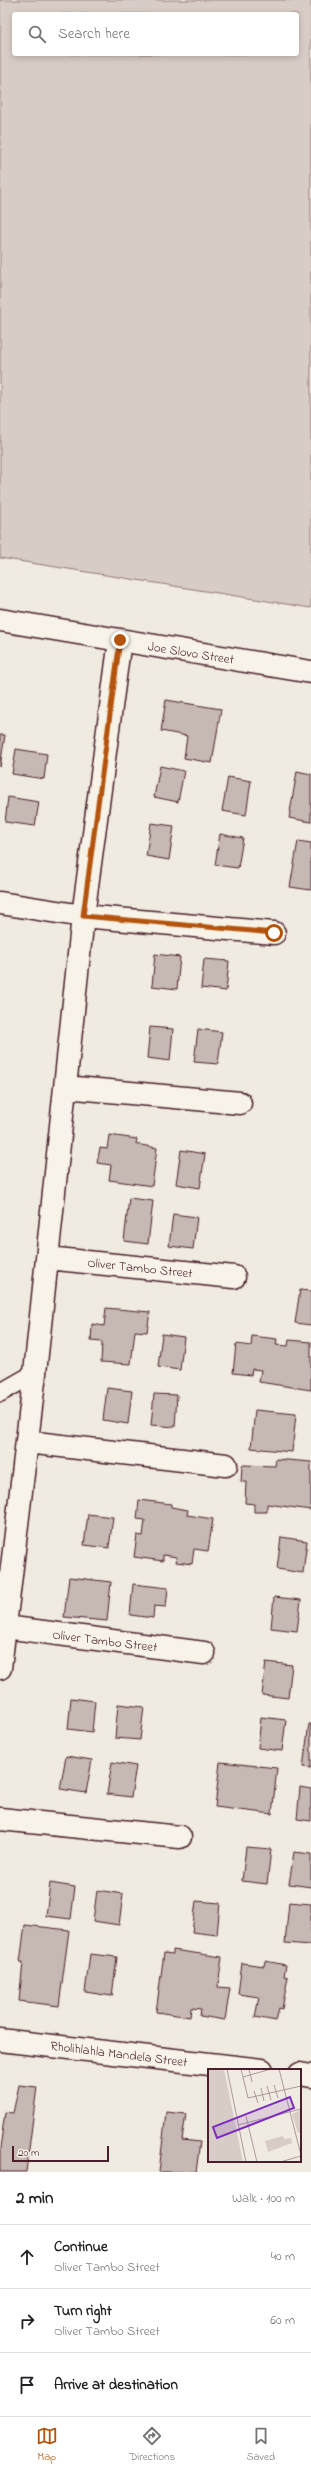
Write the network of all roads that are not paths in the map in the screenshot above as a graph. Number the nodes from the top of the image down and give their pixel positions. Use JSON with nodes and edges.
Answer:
{"nodes":[{"id":1,"x":0,"y":620,"type":"edge"},
{"id":2,"x":120,"y":640,"type":"junction"},
{"id":3,"x":311,"y":672,"type":"edge"},
{"id":4,"x":0,"y":903,"type":"edge"},
{"id":5,"x":83,"y":916,"type":"junction"},
{"id":6,"x":274,"y":933,"type":"dead end"},
{"id":7,"x":65,"y":1087,"type":"junction"},
{"id":8,"x":240,"y":1103,"type":"dead end"},
{"id":9,"x":46,"y":1258,"type":"junction"},
{"id":10,"x":234,"y":1277,"type":"dead end"},
{"id":11,"x":35,"y":1373,"type":"junction"},
{"id":12,"x":0,"y":1393,"type":"edge"},
{"id":13,"x":27,"y":1442,"type":"junction"},
{"id":14,"x":226,"y":1465,"type":"dead end"},
{"id":15,"x":6,"y":1558,"type":"edge"},
{"id":16,"x":5,"y":1627,"type":"junction"},
{"id":17,"x":204,"y":1653,"type":"dead end"},
{"id":18,"x":0,"y":1668,"type":"edge"},
{"id":19,"x":0,"y":1819,"type":"edge"},
{"id":20,"x":180,"y":1836,"type":"dead end"},
{"id":21,"x":0,"y":2040,"type":"edge"},
{"id":22,"x":253,"y":2069,"type":"edge"},
{"id":23,"x":301,"y":2074,"type":"edge"},
{"id":24,"x":311,"y":2076,"type":"edge"}],
"edges":[{"from":1,"to":2,"type":"street","name":"Joe Slovo Street"},
{"from":2,"to":3,"type":"street","name":"Joe Slovo Street"},
{"from":2,"to":5,"type":"street"},
{"from":4,"to":5,"type":"street"},
{"from":5,"to":6,"type":"street"},
{"from":5,"to":7,"type":"street"},
{"from":7,"to":8,"type":"street"},
{"from":7,"to":9,"type":"street"},
{"from":9,"to":10,"type":"street","name":"Oliver Tambo Street"},
{"from":9,"to":11,"type":"street"},
{"from":11,"to":12,"type":"lane"},
{"from":11,"to":13,"type":"street"},
{"from":13,"to":14,"type":"street"},
{"from":13,"to":15,"type":"street"},
{"from":15,"to":16,"type":"street"},
{"from":16,"to":17,"type":"street","name":"Oliver Tambo Street"},
{"from":16,"to":18,"type":"street"},
{"from":19,"to":20,"type":"street"},
{"from":21,"to":22,"type":"street","name":"Rholihlahla Mandela Street"},
{"from":23,"to":24,"type":"street"}]}
